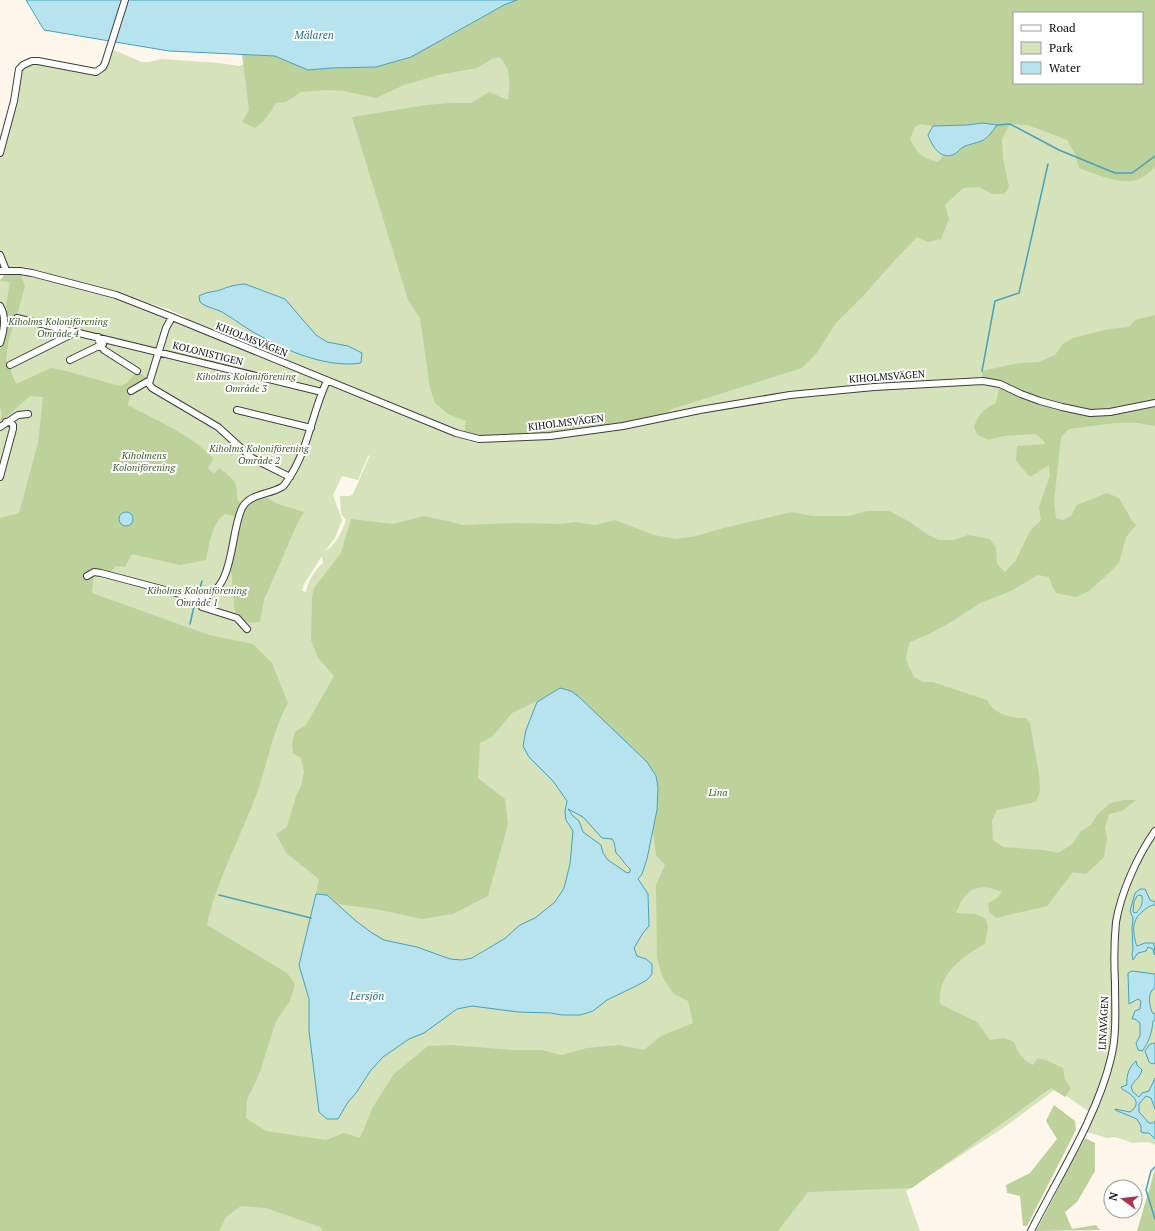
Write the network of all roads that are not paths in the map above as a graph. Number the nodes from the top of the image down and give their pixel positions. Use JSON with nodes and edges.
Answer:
{"nodes":[{"id":1,"x":125,"y":0,"type":"edge"},
{"id":2,"x":0,"y":153,"type":"edge"},
{"id":3,"x":0,"y":255,"type":"edge"},
{"id":4,"x":2,"y":272,"type":"edge"},
{"id":5,"x":0,"y":306,"type":"edge"},
{"id":6,"x":172,"y":317,"type":"junction"},
{"id":7,"x":17,"y":318,"type":"dead end"},
{"id":8,"x":76,"y":332,"type":"junction"},
{"id":9,"x":98,"y":337,"type":"junction"},
{"id":10,"x":110,"y":340,"type":"junction"},
{"id":11,"x":0,"y":343,"type":"edge"},
{"id":12,"x":100,"y":345,"type":"junction"},
{"id":13,"x":159,"y":352,"type":"junction"},
{"id":14,"x":70,"y":360,"type":"dead end"},
{"id":15,"x":10,"y":365,"type":"dead end"},
{"id":16,"x":137,"y":371,"type":"dead end"},
{"id":17,"x":150,"y":380,"type":"junction"},
{"id":18,"x":327,"y":381,"type":"junction"},
{"id":19,"x":131,"y":391,"type":"dead end"},
{"id":20,"x":322,"y":392,"type":"junction"},
{"id":21,"x":1155,"y":402,"type":"edge"},
{"id":22,"x":237,"y":410,"type":"dead end"},
{"id":23,"x":28,"y":414,"type":"dead end"},
{"id":24,"x":6,"y":422,"type":"junction"},
{"id":25,"x":0,"y":427,"type":"edge"},
{"id":26,"x":311,"y":428,"type":"junction"},
{"id":27,"x":290,"y":476,"type":"junction"},
{"id":28,"x":0,"y":477,"type":"edge"},
{"id":29,"x":87,"y":576,"type":"dead end"},
{"id":30,"x":199,"y":599,"type":"junction"},
{"id":31,"x":247,"y":629,"type":"dead end"},
{"id":32,"x":1155,"y":831,"type":"edge"},
{"id":33,"x":1031,"y":1231,"type":"edge"}],
"edges":[{"from":1,"to":2,"type":"street"},
{"from":3,"to":4,"type":"street"},
{"from":4,"to":6,"type":"street","name":"KIHOLMSVÄGEN"},
{"from":5,"to":11,"type":"street"},
{"from":6,"to":13,"type":"street"},
{"from":6,"to":18,"type":"street","name":"KIHOLMSVÄGEN"},
{"from":7,"to":8,"type":"street","name":"KOLONISTIGEN"},
{"from":8,"to":9,"type":"street","name":"KOLONISTIGEN"},
{"from":8,"to":15,"type":"street"},
{"from":9,"to":10,"type":"street","name":"KOLONISTIGEN"},
{"from":9,"to":12,"type":"street"},
{"from":10,"to":12,"type":"street"},
{"from":10,"to":13,"type":"street","name":"KOLONISTIGEN"},
{"from":12,"to":14,"type":"street"},
{"from":12,"to":16,"type":"street"},
{"from":13,"to":17,"type":"street"},
{"from":13,"to":20,"type":"street","name":"KOLONISTIGEN"},
{"from":17,"to":19,"type":"street"},
{"from":17,"to":27,"type":"street"},
{"from":18,"to":20,"type":"street"},
{"from":18,"to":21,"type":"street","name":"KIHOLMSVÄGEN"},
{"from":20,"to":26,"type":"street"},
{"from":22,"to":26,"type":"street"},
{"from":23,"to":24,"type":"street"},
{"from":24,"to":25,"type":"street"},
{"from":24,"to":28,"type":"street"},
{"from":26,"to":27,"type":"street"},
{"from":27,"to":30,"type":"street"},
{"from":29,"to":30,"type":"street"},
{"from":30,"to":31,"type":"street"},
{"from":32,"to":33,"type":"street","name":"LINAVÄGEN"}]}
